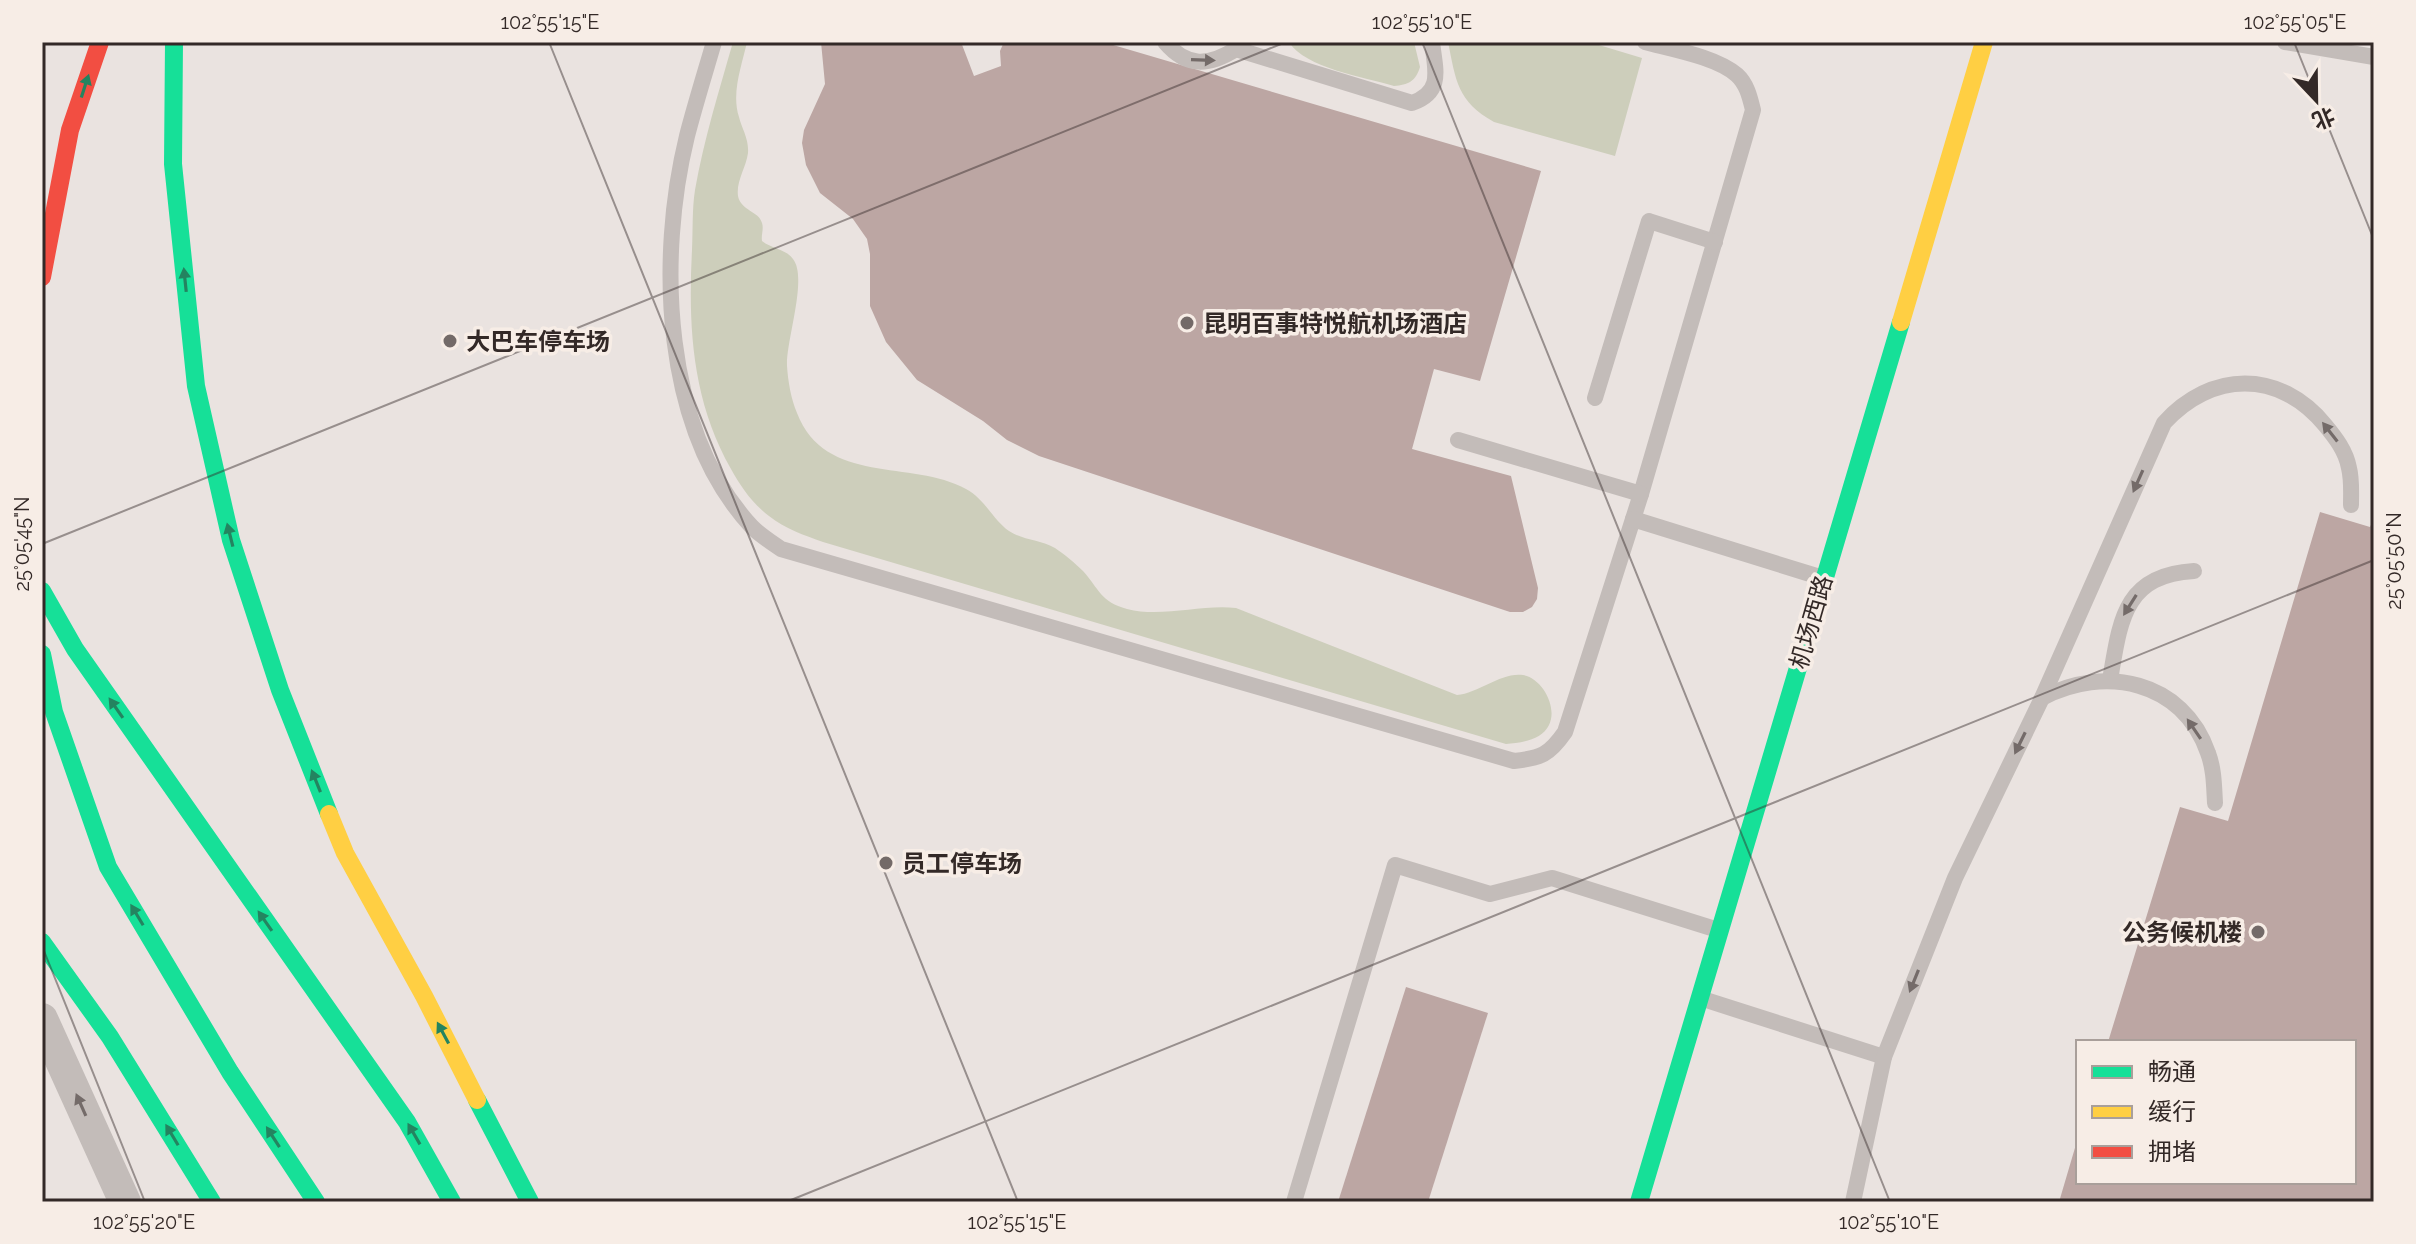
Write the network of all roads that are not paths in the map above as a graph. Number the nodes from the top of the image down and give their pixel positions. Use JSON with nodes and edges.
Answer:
{"nodes":[{"id":1,"x":100,"y":42,"type":"edge"},
{"id":2,"x":174,"y":42,"type":"edge"},
{"id":3,"x":714,"y":42,"type":"edge"},
{"id":4,"x":1165,"y":42,"type":"edge"},
{"id":5,"x":1432,"y":42,"type":"edge"},
{"id":6,"x":1645,"y":42,"type":"edge"},
{"id":7,"x":1984,"y":42,"type":"edge"},
{"id":8,"x":2285,"y":42,"type":"edge"},
{"id":9,"x":1237,"y":46,"type":"edge"},
{"id":10,"x":2374,"y":57,"type":"edge"},
{"id":11,"x":70,"y":130,"type":"junction"},
{"id":12,"x":42,"y":178,"type":"edge"},
{"id":13,"x":1715,"y":242,"type":"junction"},
{"id":14,"x":42,"y":277,"type":"edge"},
{"id":15,"x":1595,"y":398,"type":"dead end"},
{"id":16,"x":1458,"y":440,"type":"dead end"},
{"id":17,"x":1641,"y":494,"type":"junction"},
{"id":18,"x":2351,"y":505,"type":"dead end"},
{"id":19,"x":1633,"y":519,"type":"junction"},
{"id":20,"x":2194,"y":571,"type":"dead end"},
{"id":21,"x":1824,"y":578,"type":"junction"},
{"id":22,"x":42,"y":591,"type":"edge"},
{"id":23,"x":42,"y":654,"type":"edge"},
{"id":24,"x":2110,"y":680,"type":"junction"},
{"id":25,"x":2042,"y":698,"type":"junction"},
{"id":26,"x":2215,"y":803,"type":"dead end"},
{"id":27,"x":1719,"y":931,"type":"junction"},
{"id":28,"x":42,"y":942,"type":"edge"},
{"id":29,"x":1699,"y":998,"type":"junction"},
{"id":30,"x":42,"y":1019,"type":"edge"},
{"id":31,"x":1884,"y":1057,"type":"junction"},
{"id":32,"x":125,"y":1202,"type":"edge"},
{"id":33,"x":212,"y":1202,"type":"edge"},
{"id":34,"x":316,"y":1202,"type":"edge"},
{"id":35,"x":452,"y":1202,"type":"edge"},
{"id":36,"x":530,"y":1202,"type":"edge"},
{"id":37,"x":1294,"y":1202,"type":"edge"},
{"id":38,"x":1639,"y":1202,"type":"edge"},
{"id":39,"x":1853,"y":1202,"type":"edge"}],
"edges":[{"from":11,"to":1,"type":"main road","one_way":true},
{"from":36,"to":2,"type":"main road","one_way":true},
{"from":3,"to":19,"type":"lane"},
{"from":4,"to":9,"type":"lane","one_way":true},
{"from":5,"to":9,"type":"lane"},
{"from":6,"to":13,"type":"lane"},
{"from":7,"to":21,"type":"main road","name":"机场西路"},
{"from":8,"to":10,"type":"lane"},
{"from":11,"to":12,"type":"street"},
{"from":11,"to":14,"type":"main road"},
{"from":13,"to":15,"type":"lane"},
{"from":13,"to":17,"type":"lane"},
{"from":16,"to":17,"type":"lane"},
{"from":17,"to":19,"type":"lane"},
{"from":18,"to":25,"type":"lane","one_way":true},
{"from":19,"to":21,"type":"lane"},
{"from":20,"to":24,"type":"lane","one_way":true},
{"from":21,"to":27,"type":"main road","name":"机场西路"},
{"from":35,"to":22,"type":"main road","one_way":true},
{"from":34,"to":23,"type":"main road","one_way":true},
{"from":24,"to":25,"type":"lane"},
{"from":26,"to":24,"type":"lane","one_way":true},
{"from":25,"to":31,"type":"lane","one_way":true},
{"from":27,"to":29,"type":"main road","name":"机场西路"},
{"from":27,"to":37,"type":"lane"},
{"from":33,"to":28,"type":"main road","one_way":true},
{"from":29,"to":31,"type":"lane"},
{"from":29,"to":38,"type":"main road","name":"机场西路"},
{"from":32,"to":30,"type":"street","one_way":true},
{"from":31,"to":39,"type":"lane"}]}
